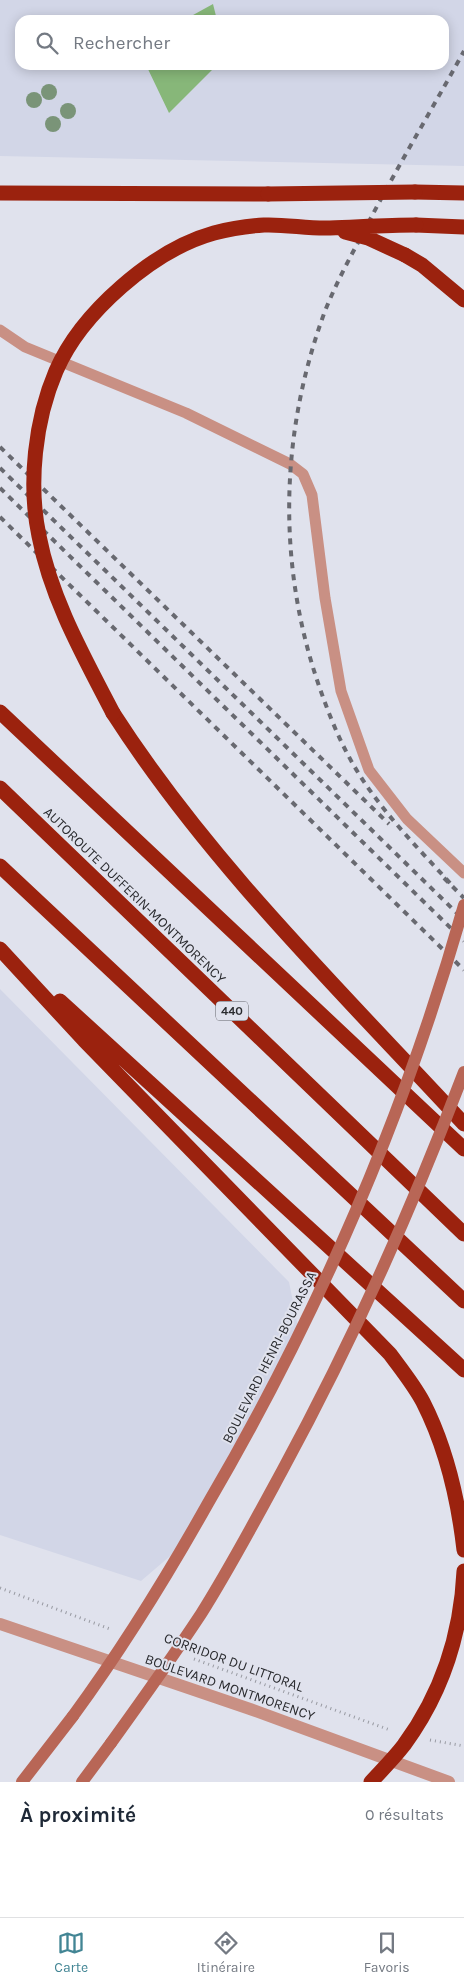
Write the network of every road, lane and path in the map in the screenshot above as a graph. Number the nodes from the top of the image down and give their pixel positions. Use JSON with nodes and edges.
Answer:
{"nodes":[{"id":1,"x":0,"y":193,"type":"edge"},
{"id":2,"x":464,"y":193,"type":"edge"},
{"id":3,"x":464,"y":227,"type":"edge"},
{"id":4,"x":329,"y":228,"type":"junction"},
{"id":5,"x":464,"y":300,"type":"edge"},
{"id":6,"x":0,"y":330,"type":"edge"},
{"id":7,"x":0,"y":712,"type":"edge"},
{"id":8,"x":0,"y":788,"type":"edge"},
{"id":9,"x":0,"y":866,"type":"edge"},
{"id":10,"x":464,"y":873,"type":"edge"},
{"id":11,"x":464,"y":905,"type":"edge"},
{"id":12,"x":0,"y":947,"type":"edge"},
{"id":13,"x":464,"y":1072,"type":"edge"},
{"id":14,"x":464,"y":1124,"type":"edge"},
{"id":15,"x":464,"y":1149,"type":"edge"},
{"id":16,"x":464,"y":1234,"type":"edge"},
{"id":17,"x":464,"y":1301,"type":"edge"},
{"id":18,"x":464,"y":1370,"type":"edge"},
{"id":19,"x":464,"y":1550,"type":"edge"},
{"id":20,"x":464,"y":1571,"type":"edge"},
{"id":21,"x":0,"y":1588,"type":"edge"},
{"id":22,"x":0,"y":1624,"type":"edge"},
{"id":23,"x":112,"y":1630,"type":"dead end"},
{"id":24,"x":186,"y":1657,"type":"dead end"},
{"id":25,"x":399,"y":1732,"type":"dead end"},
{"id":26,"x":426,"y":1739,"type":"dead end"},
{"id":27,"x":464,"y":1746,"type":"edge"},
{"id":28,"x":22,"y":1782,"type":"edge"},
{"id":29,"x":82,"y":1782,"type":"edge"},
{"id":30,"x":371,"y":1782,"type":"edge"},
{"id":31,"x":449,"y":1782,"type":"edge"}],
"edges":[{"from":1,"to":2,"type":"highway","bridge":true},
{"from":3,"to":4,"type":"highway","bridge":true},
{"from":4,"to":5,"type":"highway","bridge":true},
{"from":4,"to":14,"type":"highway","bridge":true},
{"from":6,"to":10,"type":"lane"},
{"from":7,"to":15,"type":"highway"},
{"from":8,"to":16,"type":"highway","name":"AUTOROUTE DUFFERIN-MONTMORENCY","number":"440"},
{"from":9,"to":17,"type":"highway"},
{"from":11,"to":28,"type":"main road","name":"BOULEVARD HENRI-BOURASSA","bridge":true},
{"from":12,"to":18,"type":"highway"},
{"from":12,"to":19,"type":"highway"},
{"from":13,"to":29,"type":"main road","bridge":true},
{"from":20,"to":30,"type":"highway","bridge":true},
{"from":21,"to":23,"type":"path"},
{"from":22,"to":31,"type":"street","name":"BOULEVARD MONTMORENCY"},
{"from":24,"to":25,"type":"path","name":"CORRIDOR DU LITTORAL"},
{"from":26,"to":27,"type":"path"}]}
